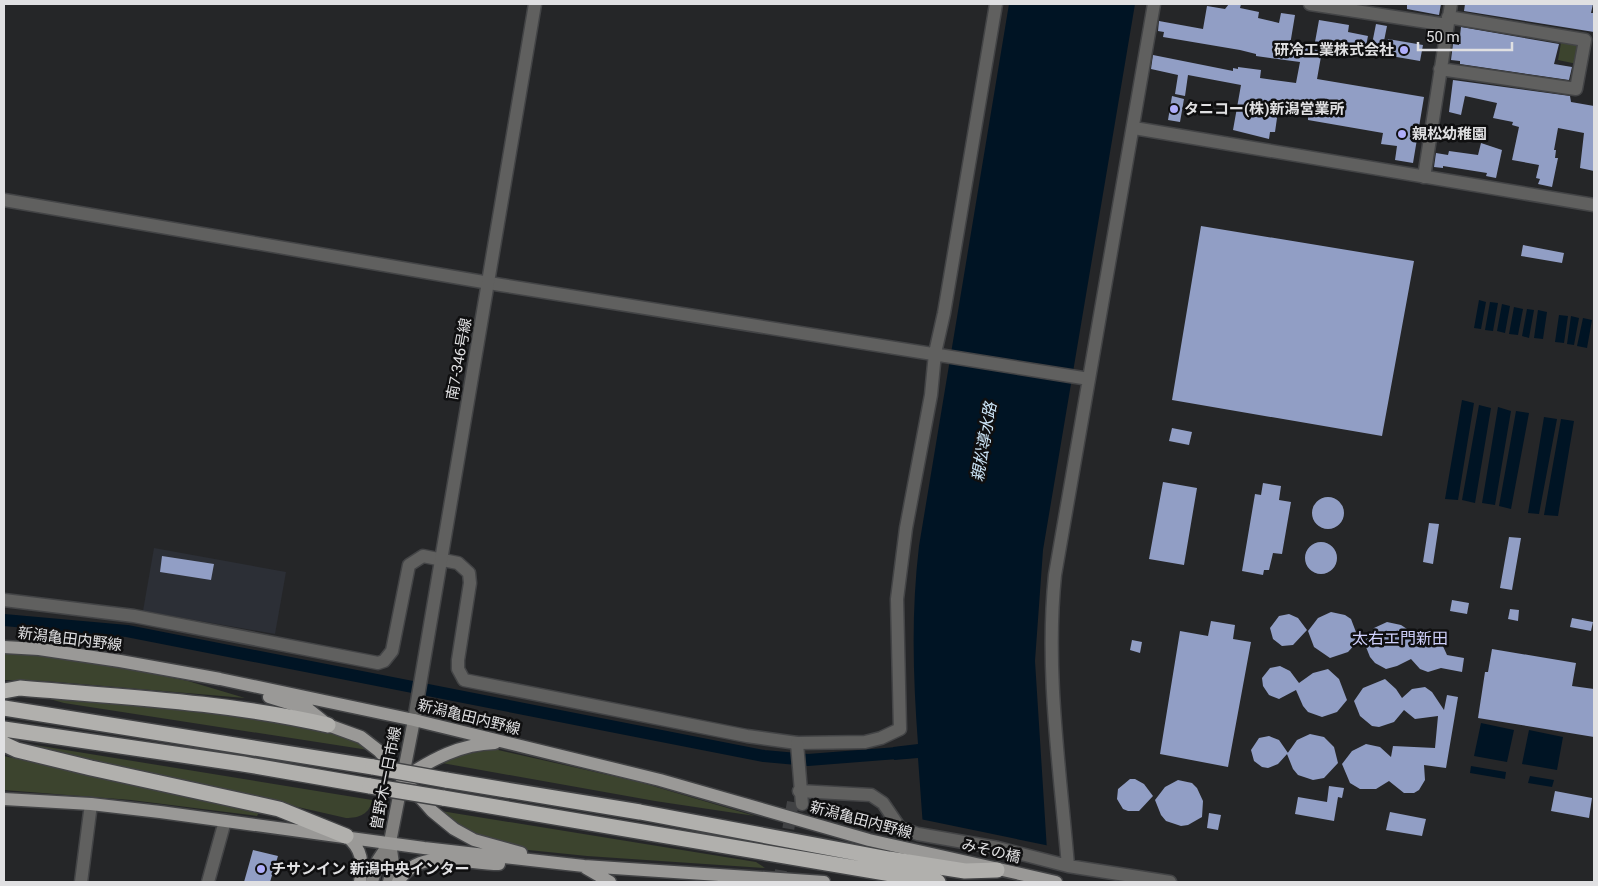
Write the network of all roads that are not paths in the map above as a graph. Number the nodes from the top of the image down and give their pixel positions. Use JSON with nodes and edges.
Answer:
{"nodes":[{"id":1,"x":535,"y":4,"type":"edge"},
{"id":2,"x":996,"y":4,"type":"edge"},
{"id":3,"x":1154,"y":4,"type":"edge"},
{"id":4,"x":1310,"y":4,"type":"edge"},
{"id":5,"x":1451,"y":4,"type":"edge"},
{"id":6,"x":1448,"y":21,"type":"junction"},
{"id":7,"x":1440,"y":69,"type":"junction"},
{"id":8,"x":1134,"y":128,"type":"junction"},
{"id":9,"x":1424,"y":177,"type":"junction"},
{"id":10,"x":4,"y":200,"type":"edge"},
{"id":11,"x":1594,"y":205,"type":"edge"},
{"id":12,"x":488,"y":282,"type":"junction"},
{"id":13,"x":939,"y":354,"type":"junction"},
{"id":14,"x":1084,"y":378,"type":"junction"},
{"id":15,"x":442,"y":559,"type":"junction"},
{"id":16,"x":4,"y":600,"type":"edge"},
{"id":17,"x":4,"y":647,"type":"edge"},
{"id":18,"x":180,"y":672,"type":"junction"},
{"id":19,"x":4,"y":691,"type":"edge"},
{"id":20,"x":4,"y":708,"type":"edge"},
{"id":21,"x":414,"y":720,"type":"junction"},
{"id":22,"x":328,"y":725,"type":"junction"},
{"id":23,"x":4,"y":729,"type":"edge"},
{"id":24,"x":508,"y":743,"type":"junction"},
{"id":25,"x":4,"y":744,"type":"edge"},
{"id":26,"x":797,"y":746,"type":"junction"},
{"id":27,"x":402,"y":778,"type":"junction"},
{"id":28,"x":4,"y":799,"type":"edge"},
{"id":29,"x":91,"y":804,"type":"junction"},
{"id":30,"x":225,"y":821,"type":"junction"},
{"id":31,"x":346,"y":836,"type":"junction"},
{"id":32,"x":390,"y":842,"type":"junction"},
{"id":33,"x":919,"y":858,"type":"junction"},
{"id":34,"x":1062,"y":864,"type":"junction"},
{"id":35,"x":566,"y":865,"type":"junction"},
{"id":36,"x":584,"y":866,"type":"junction"},
{"id":37,"x":997,"y":870,"type":"joint"},
{"id":38,"x":81,"y":882,"type":"edge"},
{"id":39,"x":208,"y":882,"type":"edge"},
{"id":40,"x":360,"y":882,"type":"edge"},
{"id":41,"x":372,"y":882,"type":"edge"},
{"id":42,"x":389,"y":882,"type":"edge"},
{"id":43,"x":398,"y":882,"type":"edge"},
{"id":44,"x":610,"y":882,"type":"edge"},
{"id":45,"x":824,"y":882,"type":"edge"},
{"id":46,"x":938,"y":882,"type":"edge"},
{"id":47,"x":1056,"y":882,"type":"edge"},
{"id":48,"x":1170,"y":882,"type":"edge"}],
"edges":[{"from":1,"to":12,"type":"street","name":"南7-346号線"},
{"from":2,"to":13,"type":"street"},
{"from":3,"to":8,"type":"street"},
{"from":4,"to":6,"type":"street"},
{"from":5,"to":6,"type":"street"},
{"from":6,"to":7,"type":"street"},
{"from":6,"to":7,"type":"street"},
{"from":7,"to":9,"type":"street"},
{"from":8,"to":9,"type":"street"},
{"from":8,"to":14,"type":"street"},
{"from":9,"to":11,"type":"street"},
{"from":10,"to":12,"type":"street"},
{"from":12,"to":13,"type":"street"},
{"from":12,"to":15,"type":"street","name":"南7-346号線"},
{"from":13,"to":14,"type":"street"},
{"from":13,"to":26,"type":"street"},
{"from":14,"to":34,"type":"street"},
{"from":15,"to":16,"type":"street"},
{"from":15,"to":21,"type":"street","name":"南7-346号線"},
{"from":15,"to":26,"type":"street"},
{"from":17,"to":18,"type":"main road","name":"新潟亀田内野線"},
{"from":18,"to":21,"type":"main road","name":"新潟亀田内野線"},
{"from":18,"to":22,"type":"main road"},
{"from":19,"to":22,"type":"highway"},
{"from":20,"to":33,"type":"highway","bridge":true},
{"from":21,"to":24,"type":"main road","name":"新潟亀田内野線"},
{"from":21,"to":27,"type":"main road","name":"曽野木一日市線"},
{"from":22,"to":27,"type":"main road"},
{"from":23,"to":46,"type":"highway","bridge":true},
{"from":24,"to":27,"type":"main road"},
{"from":24,"to":33,"type":"main road","name":"新潟亀田内野線"},
{"from":25,"to":31,"type":"highway"},
{"from":26,"to":34,"type":"street"},
{"from":27,"to":32,"type":"main road","name":"曽野木一日市線"},
{"from":27,"to":35,"type":"main road"},
{"from":28,"to":29,"type":"main road"},
{"from":29,"to":30,"type":"main road"},
{"from":29,"to":38,"type":"street"},
{"from":30,"to":31,"type":"main road"},
{"from":30,"to":39,"type":"street"},
{"from":31,"to":32,"type":"main road"},
{"from":31,"to":40,"type":"main road"},
{"from":32,"to":35,"type":"main road"},
{"from":32,"to":41,"type":"main road","name":"曽野木一日市線"},
{"from":32,"to":42,"type":"main road","name":"曽野木一日市線"},
{"from":33,"to":37,"type":"highway"},
{"from":34,"to":48,"type":"street"},
{"from":35,"to":36,"type":"main road"},
{"from":35,"to":43,"type":"main road"},
{"from":36,"to":44,"type":"main road"},
{"from":36,"to":45,"type":"main road"},
{"from":37,"to":47,"type":"main road","name":"みその橋"}]}
